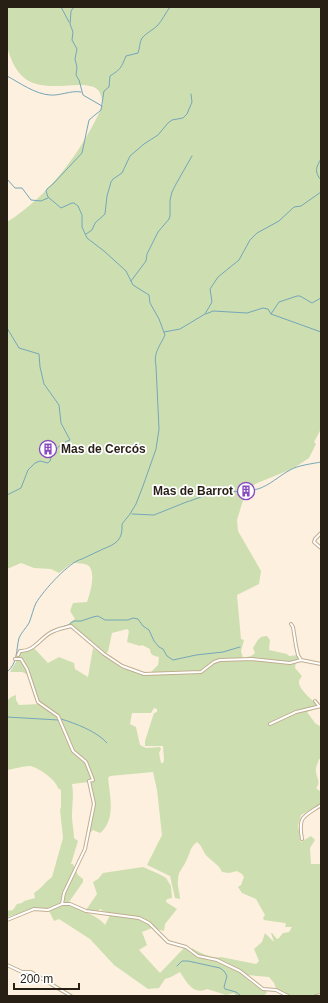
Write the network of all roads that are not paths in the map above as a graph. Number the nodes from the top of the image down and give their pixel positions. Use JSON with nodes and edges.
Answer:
{"nodes":[{"id":1,"x":321,"y":532,"type":"edge"},
{"id":2,"x":321,"y":548,"type":"edge"},
{"id":3,"x":292,"y":624,"type":"dead end"},
{"id":4,"x":18,"y":655,"type":"dead end"},
{"id":5,"x":15,"y":659,"type":"dead end"},
{"id":6,"x":301,"y":660,"type":"junction"},
{"id":7,"x":321,"y":664,"type":"edge"},
{"id":8,"x":315,"y":701,"type":"dead end"},
{"id":9,"x":320,"y":706,"type":"edge"},
{"id":10,"x":270,"y":724,"type":"dead end"},
{"id":11,"x":321,"y":805,"type":"edge"},
{"id":12,"x":302,"y":839,"type":"dead end"},
{"id":13,"x":62,"y":904,"type":"junction"},
{"id":14,"x":7,"y":920,"type":"edge"},
{"id":15,"x":7,"y":965,"type":"edge"},
{"id":16,"x":321,"y":995,"type":"edge"},
{"id":17,"x":71,"y":996,"type":"edge"},
{"id":18,"x":288,"y":996,"type":"edge"},
{"id":19,"x":316,"y":996,"type":"edge"}],
"edges":[{"from":1,"to":2,"type":"street"},
{"from":3,"to":6,"type":"street"},
{"from":4,"to":6,"type":"street"},
{"from":5,"to":13,"type":"street"},
{"from":6,"to":7,"type":"street"},
{"from":8,"to":9,"type":"street"},
{"from":9,"to":10,"type":"street"},
{"from":11,"to":12,"type":"street"},
{"from":13,"to":14,"type":"street"},
{"from":13,"to":18,"type":"street"},
{"from":15,"to":17,"type":"street"},
{"from":16,"to":19,"type":"street"}]}
